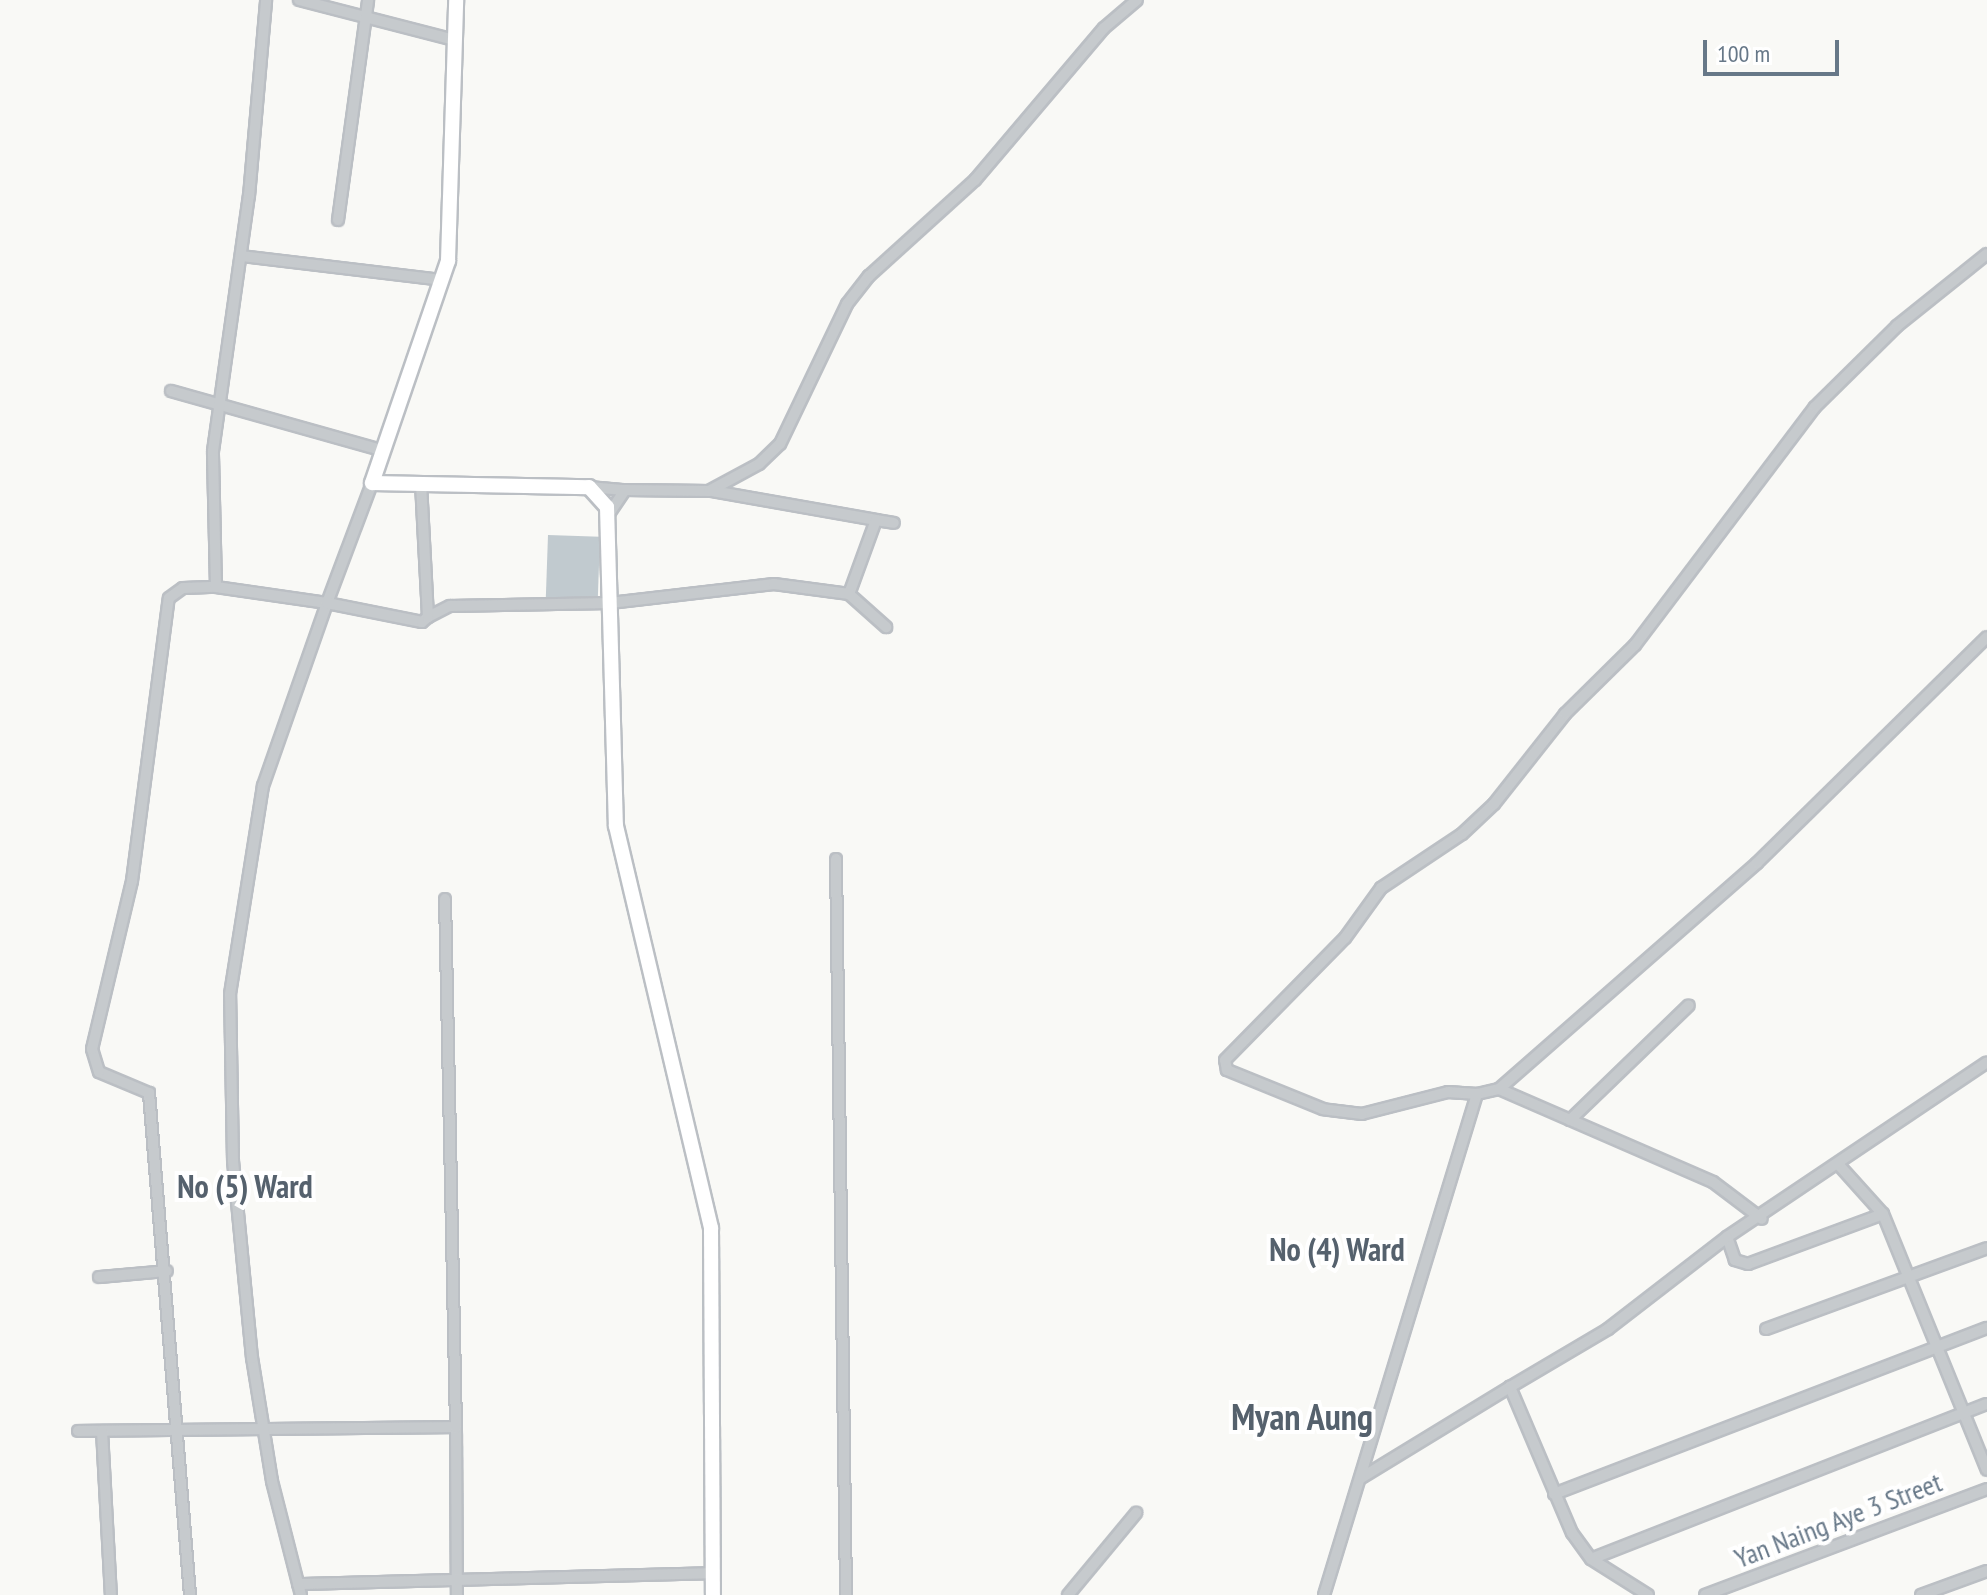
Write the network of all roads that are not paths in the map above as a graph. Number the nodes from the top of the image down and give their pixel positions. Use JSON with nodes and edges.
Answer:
{"nodes":[{"id":1,"x":266,"y":0,"type":"edge"},
{"id":2,"x":299,"y":0,"type":"edge"},
{"id":3,"x":368,"y":0,"type":"edge"},
{"id":4,"x":456,"y":0,"type":"edge"},
{"id":5,"x":1137,"y":0,"type":"edge"},
{"id":6,"x":366,"y":16,"type":"junction"},
{"id":7,"x":455,"y":40,"type":"junction"},
{"id":8,"x":338,"y":220,"type":"dead end"},
{"id":9,"x":1987,"y":254,"type":"edge"},
{"id":10,"x":241,"y":256,"type":"junction"},
{"id":11,"x":443,"y":280,"type":"junction"},
{"id":12,"x":171,"y":391,"type":"dead end"},
{"id":13,"x":221,"y":404,"type":"junction"},
{"id":14,"x":384,"y":451,"type":"junction"},
{"id":15,"x":421,"y":482,"type":"junction"},
{"id":16,"x":372,"y":483,"type":"junction"},
{"id":17,"x":589,"y":487,"type":"junction"},
{"id":18,"x":625,"y":490,"type":"junction"},
{"id":19,"x":709,"y":491,"type":"junction"},
{"id":20,"x":609,"y":514,"type":"junction"},
{"id":21,"x":876,"y":520,"type":"junction"},
{"id":22,"x":894,"y":523,"type":"dead end"},
{"id":23,"x":216,"y":587,"type":"junction"},
{"id":24,"x":849,"y":594,"type":"junction"},
{"id":25,"x":327,"y":603,"type":"junction"},
{"id":26,"x":610,"y":603,"type":"junction"},
{"id":27,"x":428,"y":617,"type":"junction"},
{"id":28,"x":886,"y":627,"type":"dead end"},
{"id":29,"x":1987,"y":637,"type":"edge"},
{"id":30,"x":836,"y":859,"type":"dead end"},
{"id":31,"x":445,"y":899,"type":"dead end"},
{"id":32,"x":1689,"y":1005,"type":"dead end"},
{"id":33,"x":1987,"y":1062,"type":"edge"},
{"id":34,"x":1499,"y":1089,"type":"junction"},
{"id":35,"x":1477,"y":1094,"type":"junction"},
{"id":36,"x":1570,"y":1120,"type":"junction"},
{"id":37,"x":1838,"y":1164,"type":"junction"},
{"id":38,"x":1883,"y":1214,"type":"junction"},
{"id":39,"x":1762,"y":1219,"type":"junction"},
{"id":40,"x":1727,"y":1237,"type":"junction"},
{"id":41,"x":1987,"y":1248,"type":"edge"},
{"id":42,"x":167,"y":1271,"type":"junction"},
{"id":43,"x":99,"y":1277,"type":"dead end"},
{"id":44,"x":1910,"y":1279,"type":"junction"},
{"id":45,"x":1987,"y":1328,"type":"edge"},
{"id":46,"x":1766,"y":1329,"type":"dead end"},
{"id":47,"x":1940,"y":1347,"type":"junction"},
{"id":48,"x":1510,"y":1387,"type":"junction"},
{"id":49,"x":1987,"y":1404,"type":"edge"},
{"id":50,"x":1965,"y":1413,"type":"junction"},
{"id":51,"x":456,"y":1427,"type":"junction"},
{"id":52,"x":262,"y":1429,"type":"junction"},
{"id":53,"x":181,"y":1430,"type":"junction"},
{"id":54,"x":78,"y":1431,"type":"dead end"},
{"id":55,"x":102,"y":1431,"type":"junction"},
{"id":56,"x":1987,"y":1470,"type":"edge"},
{"id":57,"x":1361,"y":1478,"type":"junction"},
{"id":58,"x":1987,"y":1489,"type":"edge"},
{"id":59,"x":1554,"y":1494,"type":"junction"},
{"id":60,"x":1136,"y":1513,"type":"dead end"},
{"id":61,"x":1591,"y":1559,"type":"junction"},
{"id":62,"x":1987,"y":1571,"type":"edge"},
{"id":63,"x":713,"y":1573,"type":"junction"},
{"id":64,"x":457,"y":1580,"type":"junction"},
{"id":65,"x":300,"y":1589,"type":"edge"},
{"id":66,"x":1718,"y":1594,"type":"edge"},
{"id":67,"x":111,"y":1595,"type":"edge"},
{"id":68,"x":190,"y":1595,"type":"edge"},
{"id":69,"x":457,"y":1595,"type":"edge"},
{"id":70,"x":713,"y":1595,"type":"edge"},
{"id":71,"x":846,"y":1595,"type":"edge"},
{"id":72,"x":1068,"y":1595,"type":"edge"},
{"id":73,"x":1324,"y":1595,"type":"edge"},
{"id":74,"x":1648,"y":1595,"type":"edge"},
{"id":75,"x":1705,"y":1595,"type":"edge"},
{"id":76,"x":1921,"y":1595,"type":"edge"}],
"edges":[{"from":1,"to":10,"type":"street"},
{"from":2,"to":6,"type":"street"},
{"from":3,"to":6,"type":"street"},
{"from":4,"to":7,"type":"street"},
{"from":5,"to":19,"type":"street"},
{"from":6,"to":7,"type":"street"},
{"from":6,"to":8,"type":"street"},
{"from":7,"to":11,"type":"street"},
{"from":9,"to":35,"type":"street"},
{"from":10,"to":11,"type":"street"},
{"from":10,"to":13,"type":"street"},
{"from":11,"to":14,"type":"street"},
{"from":12,"to":13,"type":"street"},
{"from":13,"to":14,"type":"street"},
{"from":13,"to":23,"type":"street"},
{"from":14,"to":16,"type":"street"},
{"from":15,"to":16,"type":"street"},
{"from":15,"to":17,"type":"street"},
{"from":15,"to":27,"type":"street"},
{"from":16,"to":25,"type":"street"},
{"from":17,"to":18,"type":"street"},
{"from":17,"to":20,"type":"street"},
{"from":18,"to":19,"type":"street"},
{"from":18,"to":20,"type":"street"},
{"from":19,"to":21,"type":"street"},
{"from":20,"to":26,"type":"street"},
{"from":21,"to":22,"type":"street"},
{"from":21,"to":24,"type":"street"},
{"from":23,"to":25,"type":"street"},
{"from":23,"to":42,"type":"street"},
{"from":24,"to":26,"type":"street"},
{"from":24,"to":28,"type":"street"},
{"from":25,"to":27,"type":"street"},
{"from":25,"to":52,"type":"street"},
{"from":26,"to":27,"type":"street"},
{"from":26,"to":63,"type":"street"},
{"from":29,"to":34,"type":"street"},
{"from":30,"to":71,"type":"street"},
{"from":31,"to":51,"type":"street"},
{"from":32,"to":36,"type":"street"},
{"from":33,"to":37,"type":"street"},
{"from":34,"to":35,"type":"street"},
{"from":34,"to":36,"type":"street"},
{"from":35,"to":57,"type":"street"},
{"from":36,"to":39,"type":"street"},
{"from":37,"to":38,"type":"street"},
{"from":37,"to":39,"type":"street"},
{"from":38,"to":40,"type":"street"},
{"from":38,"to":44,"type":"street"},
{"from":39,"to":40,"type":"street"},
{"from":40,"to":48,"type":"street"},
{"from":41,"to":44,"type":"street"},
{"from":42,"to":43,"type":"street"},
{"from":42,"to":53,"type":"street"},
{"from":44,"to":46,"type":"street"},
{"from":44,"to":47,"type":"street"},
{"from":45,"to":47,"type":"street"},
{"from":47,"to":50,"type":"street"},
{"from":47,"to":59,"type":"street"},
{"from":48,"to":57,"type":"street"},
{"from":48,"to":59,"type":"street"},
{"from":49,"to":50,"type":"street"},
{"from":50,"to":56,"type":"street"},
{"from":50,"to":61,"type":"street"},
{"from":51,"to":52,"type":"street"},
{"from":51,"to":64,"type":"street"},
{"from":52,"to":53,"type":"street"},
{"from":52,"to":65,"type":"street"},
{"from":53,"to":55,"type":"street"},
{"from":53,"to":68,"type":"street"},
{"from":54,"to":55,"type":"street"},
{"from":55,"to":67,"type":"street"},
{"from":57,"to":73,"type":"street"},
{"from":58,"to":66,"type":"street","name":"Yan Naing Aye 3 Street"},
{"from":59,"to":61,"type":"street"},
{"from":60,"to":72,"type":"street"},
{"from":61,"to":74,"type":"street"},
{"from":62,"to":76,"type":"street"},
{"from":63,"to":64,"type":"street"},
{"from":63,"to":70,"type":"street"},
{"from":64,"to":65,"type":"street"},
{"from":64,"to":69,"type":"street"},
{"from":66,"to":75,"type":"street","name":"Yan Naing Aye 3 Street"}]}
